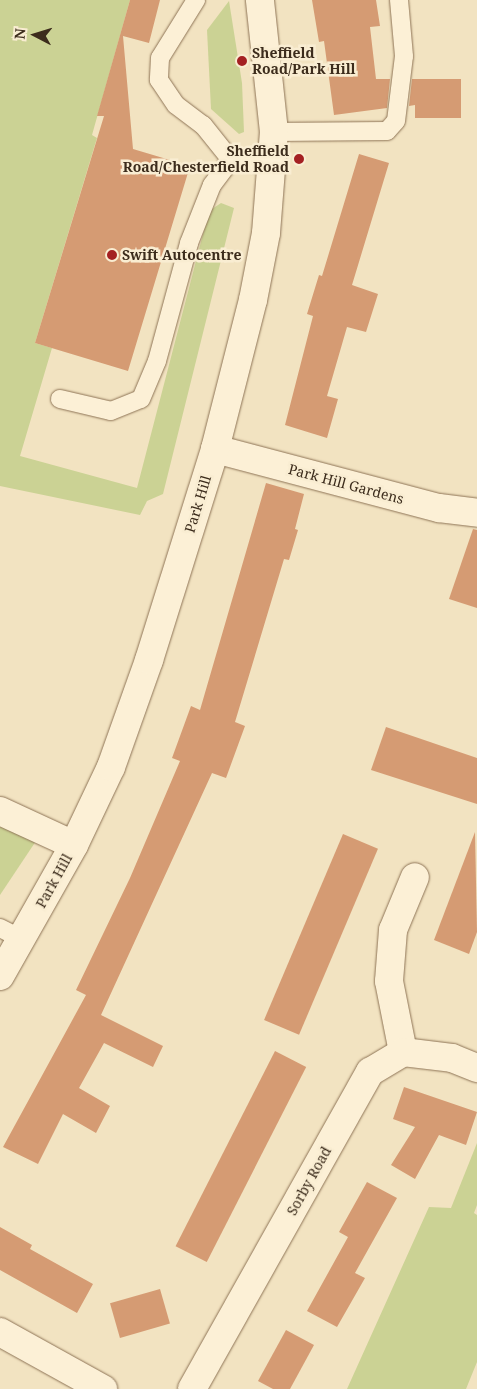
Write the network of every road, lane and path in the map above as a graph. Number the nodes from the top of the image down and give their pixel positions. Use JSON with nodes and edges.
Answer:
{"nodes":[{"id":1,"x":196,"y":0,"type":"edge"},
{"id":2,"x":260,"y":0,"type":"edge"},
{"id":3,"x":399,"y":0,"type":"edge"},
{"id":4,"x":274,"y":132,"type":"junction"},
{"id":5,"x":231,"y":160,"type":"junction"},
{"id":6,"x":272,"y":166,"type":"junction"},
{"id":7,"x":60,"y":399,"type":"dead end"},
{"id":8,"x":215,"y":449,"type":"junction"},
{"id":9,"x":477,"y":513,"type":"edge"},
{"id":10,"x":0,"y":811,"type":"edge"},
{"id":11,"x":74,"y":845,"type":"junction"},
{"id":12,"x":415,"y":878,"type":"dead end"},
{"id":13,"x":11,"y":934,"type":"edge"},
{"id":14,"x":0,"y":976,"type":"edge"},
{"id":15,"x":403,"y":1052,"type":"junction"},
{"id":16,"x":477,"y":1068,"type":"edge"},
{"id":17,"x":0,"y":1332,"type":"edge"},
{"id":18,"x":103,"y":1389,"type":"edge"},
{"id":19,"x":192,"y":1389,"type":"edge"}],
"edges":[{"from":1,"to":5,"type":"lane"},
{"from":2,"to":4,"type":"street","name":"Park Hill"},
{"from":3,"to":4,"type":"lane"},
{"from":4,"to":6,"type":"street","name":"Park Hill"},
{"from":5,"to":6,"type":"lane"},
{"from":5,"to":7,"type":"lane"},
{"from":6,"to":8,"type":"street","name":"Park Hill"},
{"from":8,"to":9,"type":"street","name":"Park Hill Gardens"},
{"from":8,"to":11,"type":"street","name":"Park Hill"},
{"from":10,"to":11,"type":"street"},
{"from":11,"to":13,"type":"street","name":"Park Hill"},
{"from":12,"to":15,"type":"street"},
{"from":13,"to":14,"type":"street","name":"Park Hill"},
{"from":15,"to":16,"type":"street"},
{"from":15,"to":19,"type":"street","name":"Sorby Road"},
{"from":17,"to":18,"type":"street"}]}
